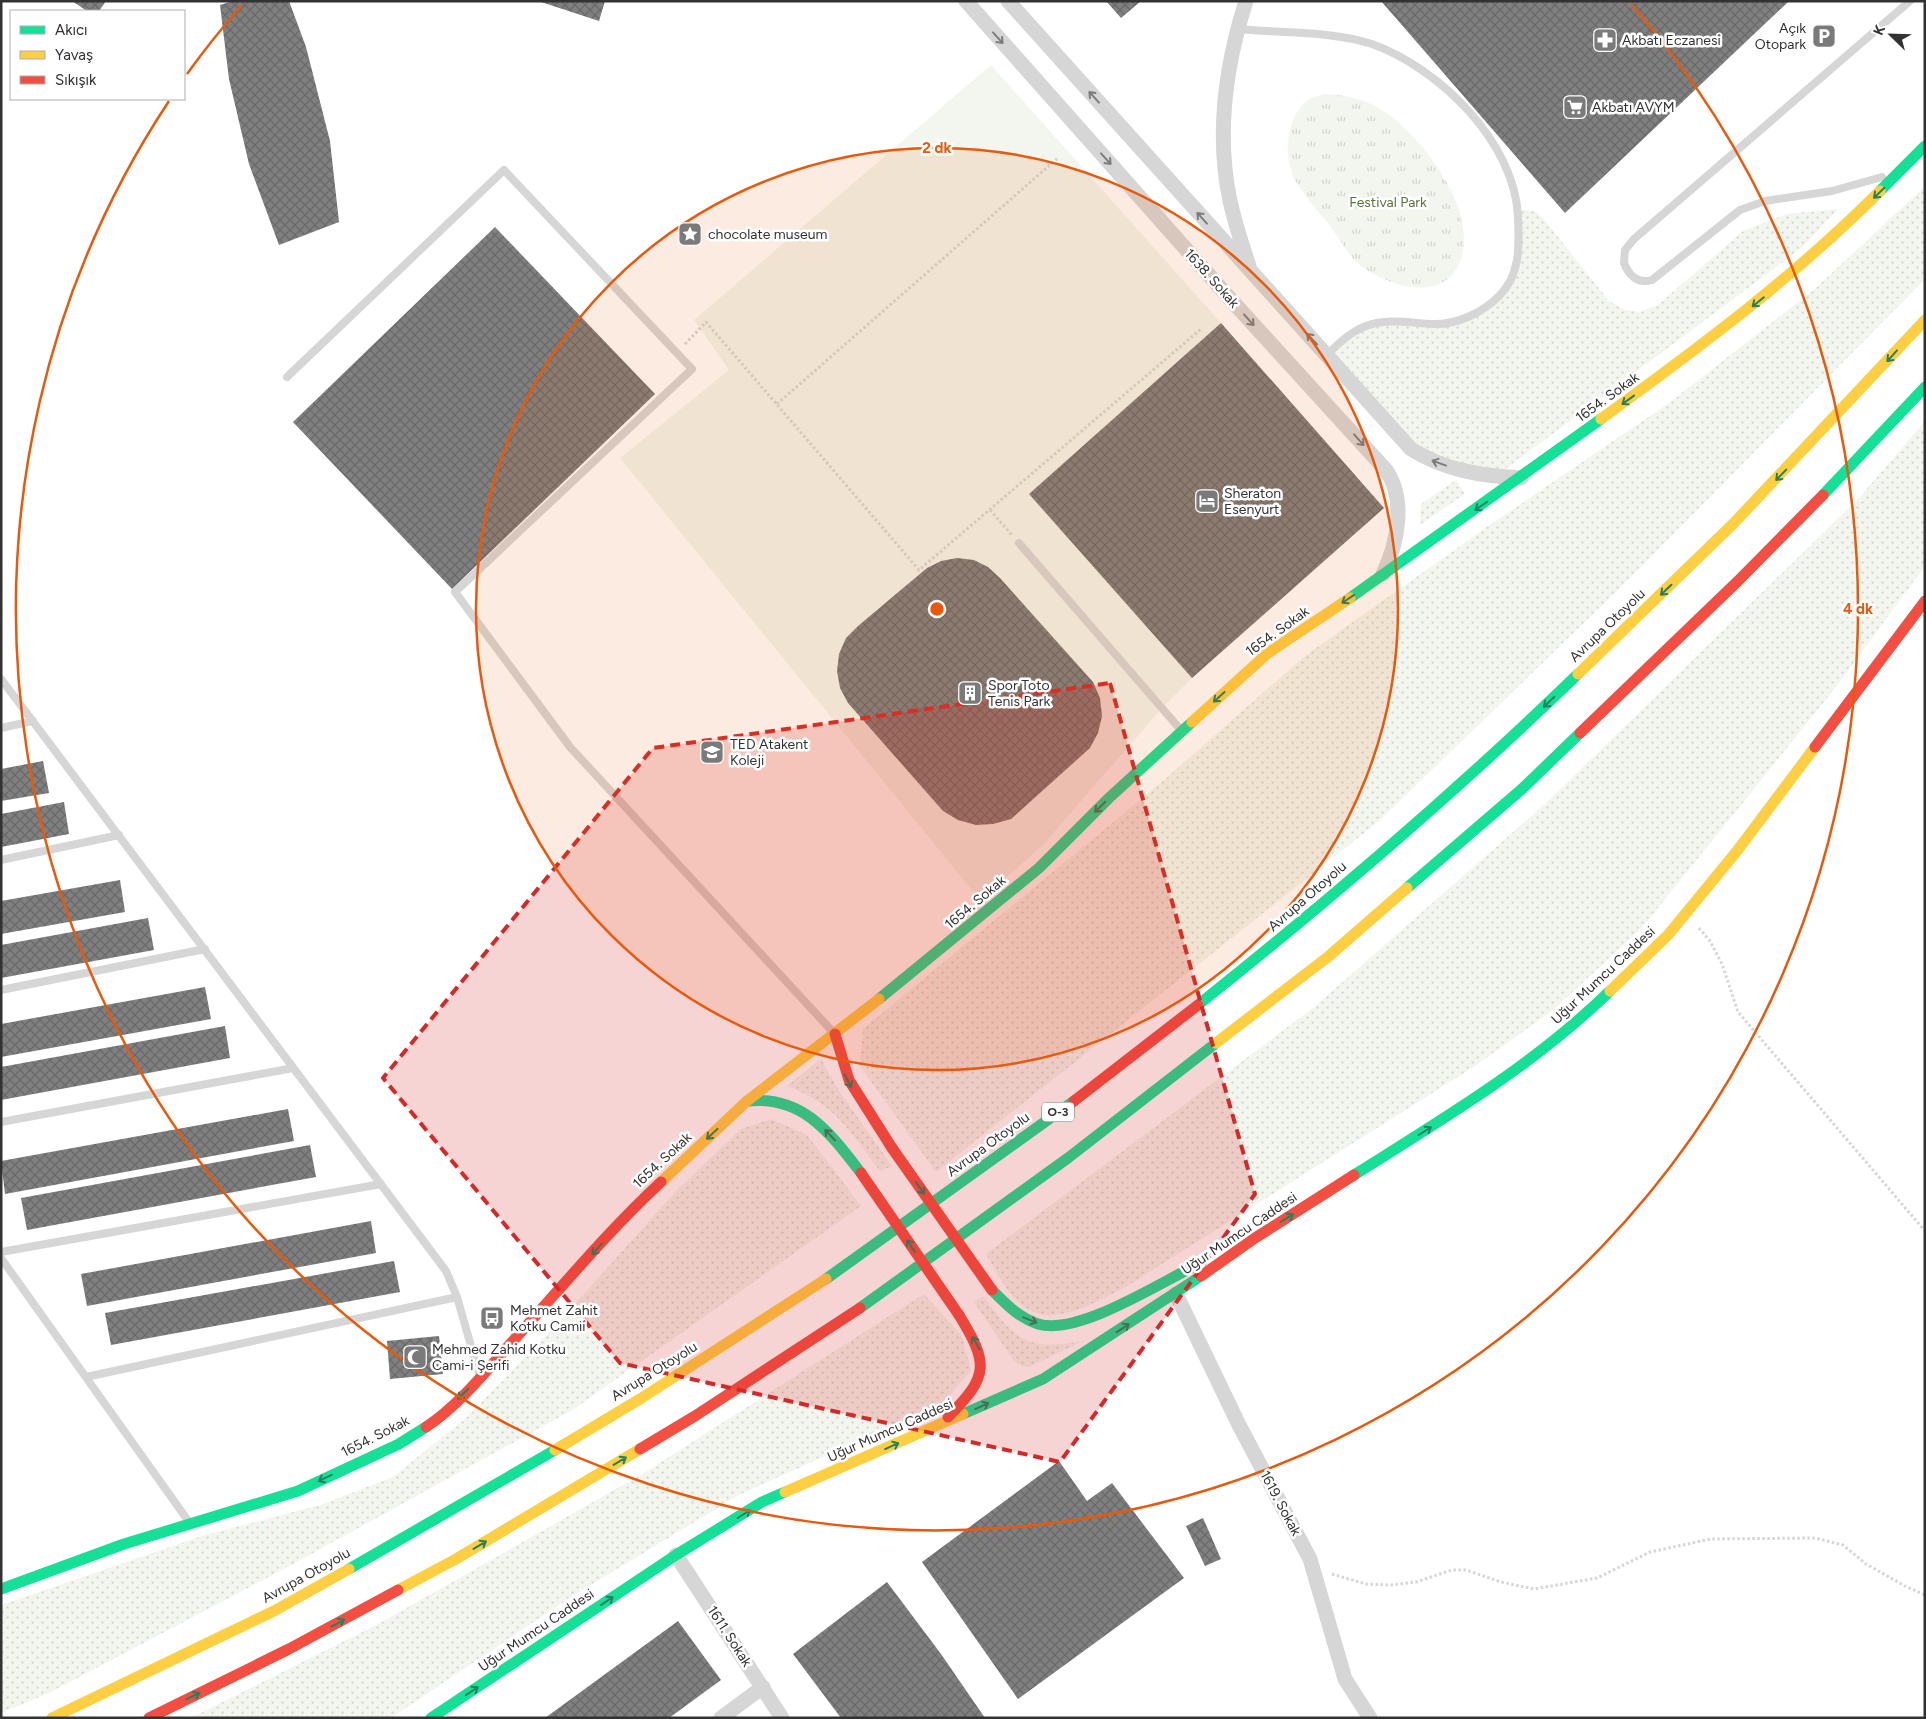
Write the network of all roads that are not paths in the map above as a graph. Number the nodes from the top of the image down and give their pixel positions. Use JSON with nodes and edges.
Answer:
{"nodes":[{"id":1,"x":966,"y":1,"type":"edge"},
{"id":2,"x":1008,"y":1,"type":"edge"},
{"id":3,"x":1246,"y":1,"type":"edge"},
{"id":4,"x":1910,"y":1,"type":"edge"},
{"id":5,"x":1237,"y":29,"type":"junction"},
{"id":6,"x":1925,"y":146,"type":"edge"},
{"id":7,"x":1901,"y":172,"type":"junction"},
{"id":8,"x":1251,"y":273,"type":"junction"},
{"id":9,"x":1925,"y":320,"type":"edge"},
{"id":10,"x":1327,"y":355,"type":"junction"},
{"id":11,"x":287,"y":377,"type":"dead end"},
{"id":12,"x":1925,"y":387,"type":"edge"},
{"id":13,"x":1521,"y":478,"type":"junction"},
{"id":14,"x":1020,"y":543,"type":"road end"},
{"id":15,"x":1382,"y":576,"type":"junction"},
{"id":16,"x":1925,"y":601,"type":"edge"},
{"id":17,"x":1,"y":679,"type":"edge"},
{"id":18,"x":33,"y":721,"type":"junction"},
{"id":19,"x":1,"y":728,"type":"edge"},
{"id":20,"x":1181,"y":730,"type":"junction"},
{"id":21,"x":118,"y":835,"type":"junction"},
{"id":22,"x":1,"y":860,"type":"edge"},
{"id":23,"x":205,"y":949,"type":"junction"},
{"id":24,"x":1,"y":990,"type":"edge"},
{"id":25,"x":835,"y":1034,"type":"junction"},
{"id":26,"x":293,"y":1068,"type":"junction"},
{"id":27,"x":747,"y":1101,"type":"junction"},
{"id":28,"x":1,"y":1122,"type":"edge"},
{"id":29,"x":381,"y":1184,"type":"junction"},
{"id":30,"x":1255,"y":1238,"type":"junction"},
{"id":31,"x":1,"y":1252,"type":"edge"},
{"id":32,"x":1,"y":1258,"type":"edge"},
{"id":33,"x":1176,"y":1294,"type":"junction"},
{"id":34,"x":457,"y":1297,"type":"junction"},
{"id":35,"x":86,"y":1377,"type":"junction"},
{"id":36,"x":480,"y":1378,"type":"junction"},
{"id":37,"x":937,"y":1426,"type":"junction"},
{"id":38,"x":190,"y":1524,"type":"junction"},
{"id":39,"x":676,"y":1555,"type":"junction"},
{"id":40,"x":1,"y":1589,"type":"edge"},
{"id":41,"x":763,"y":1687,"type":"junction"},
{"id":42,"x":52,"y":1718,"type":"edge"},
{"id":43,"x":149,"y":1718,"type":"edge"},
{"id":44,"x":431,"y":1718,"type":"edge"},
{"id":45,"x":721,"y":1718,"type":"edge"},
{"id":46,"x":782,"y":1718,"type":"edge"},
{"id":47,"x":1370,"y":1718,"type":"edge"}],
"edges":[{"from":1,"to":15,"type":"street","name":"1638. Sokak","one_way":true},
{"from":8,"to":2,"type":"street","one_way":true},
{"from":3,"to":5,"type":"street"},
{"from":4,"to":7,"type":"lane"},
{"from":5,"to":8,"type":"street"},
{"from":5,"to":10,"type":"lane"},
{"from":6,"to":7,"type":"main road","name":"1654. Sokak"},
{"from":7,"to":13,"type":"main road","name":"1654. Sokak","one_way":true},
{"from":10,"to":8,"type":"street","one_way":true},
{"from":9,"to":42,"type":"main road","name":"Avrupa Otoyolu","number":"O-3","one_way":true},
{"from":13,"to":10,"type":"street","one_way":true},
{"from":11,"to":25,"type":"lane"},
{"from":43,"to":12,"type":"main road","one_way":true},
{"from":13,"to":15,"type":"main road","name":"1654. Sokak","one_way":true},
{"from":14,"to":20,"type":"lane"},
{"from":15,"to":20,"type":"main road","name":"1654. Sokak","one_way":true},
{"from":30,"to":16,"type":"main road","name":"Uğur Mumcu Caddesi","one_way":true},
{"from":17,"to":18,"type":"lane"},
{"from":18,"to":19,"type":"lane"},
{"from":18,"to":21,"type":"lane"},
{"from":20,"to":25,"type":"main road","name":"1654. Sokak","one_way":true},
{"from":21,"to":22,"type":"lane"},
{"from":21,"to":23,"type":"lane"},
{"from":23,"to":24,"type":"lane"},
{"from":23,"to":26,"type":"lane"},
{"from":25,"to":27,"type":"main road","name":"1654. Sokak"},
{"from":25,"to":30,"type":"main road","one_way":true,"bridge":true},
{"from":26,"to":28,"type":"lane"},
{"from":26,"to":29,"type":"lane"},
{"from":27,"to":36,"type":"main road","name":"1654. Sokak","one_way":true},
{"from":37,"to":27,"type":"main road","one_way":true,"bridge":true},
{"from":29,"to":31,"type":"lane"},
{"from":29,"to":34,"type":"lane"},
{"from":30,"to":33,"type":"main road","name":"Uğur Mumcu Caddesi"},
{"from":32,"to":35,"type":"lane"},
{"from":37,"to":33,"type":"main road","name":"Uğur Mumcu Caddesi","one_way":true},
{"from":33,"to":47,"type":"street","name":"1619. Sokak"},
{"from":34,"to":35,"type":"lane"},
{"from":34,"to":36,"type":"lane"},
{"from":35,"to":38,"type":"lane"},
{"from":36,"to":38,"type":"main road","name":"1654. Sokak","one_way":true},
{"from":39,"to":37,"type":"main road","name":"Uğur Mumcu Caddesi","one_way":true},
{"from":38,"to":40,"type":"main road","name":"1654. Sokak"},
{"from":39,"to":41,"type":"street","name":"1611. Sokak"},
{"from":44,"to":39,"type":"main road","name":"Uğur Mumcu Caddesi","one_way":true},
{"from":41,"to":45,"type":"street"},
{"from":41,"to":46,"type":"street","name":"1611. Sokak"}]}
